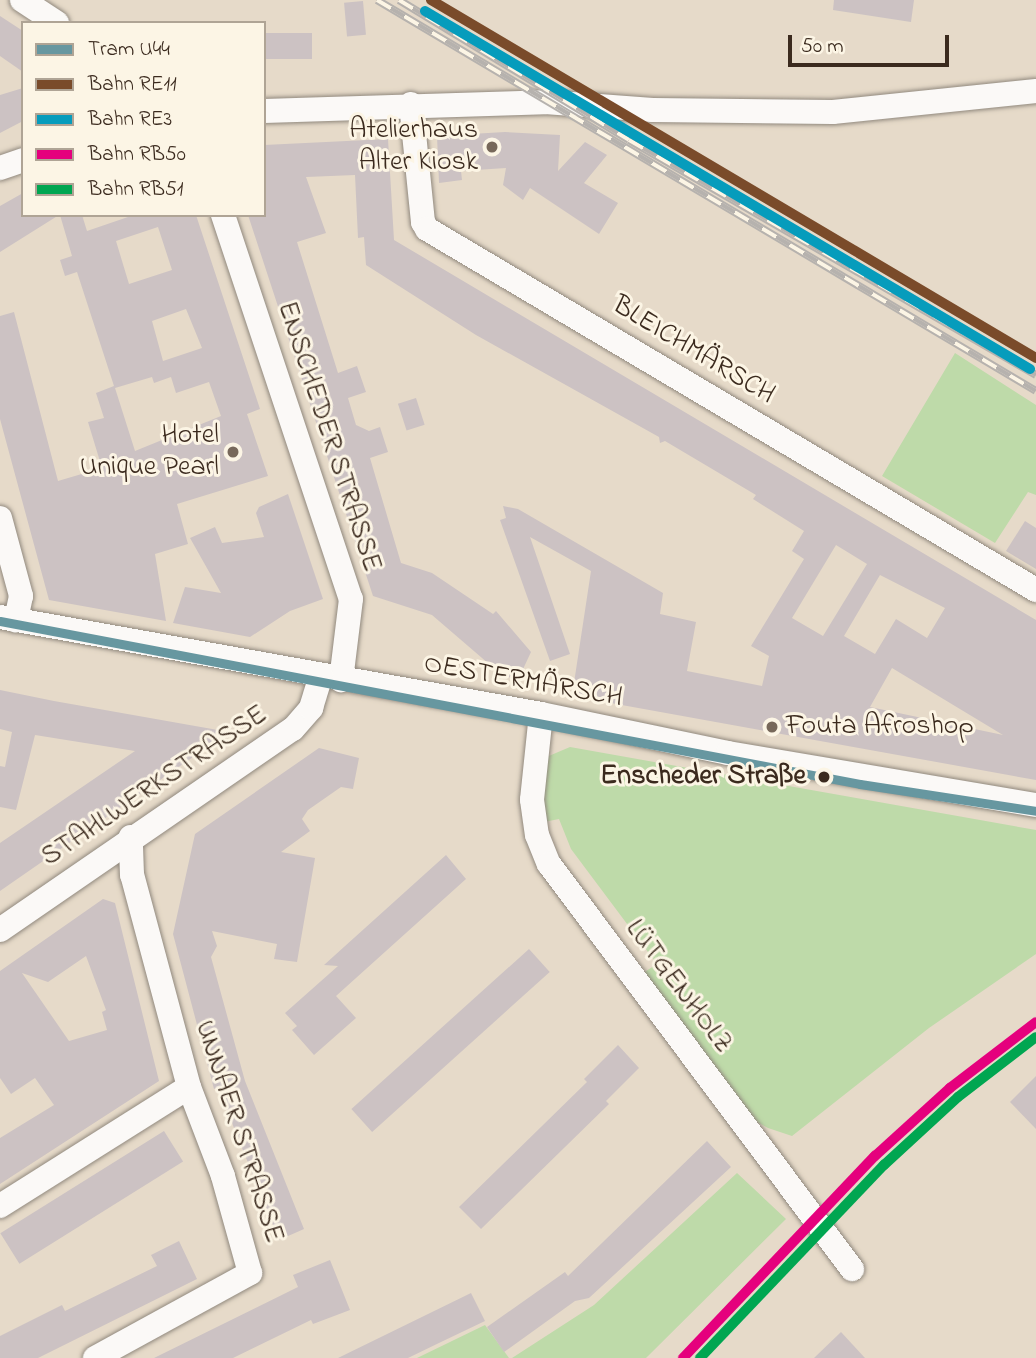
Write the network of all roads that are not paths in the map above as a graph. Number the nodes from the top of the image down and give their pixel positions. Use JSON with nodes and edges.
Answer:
{"nodes":[{"id":1,"x":22,"y":0,"type":"edge"},
{"id":2,"x":54,"y":21,"type":"edge"},
{"id":3,"x":1036,"y":91,"type":"edge"},
{"id":4,"x":411,"y":104,"type":"junction"},
{"id":5,"x":266,"y":111,"type":"edge"},
{"id":6,"x":21,"y":161,"type":"edge"},
{"id":7,"x":0,"y":168,"type":"edge"},
{"id":8,"x":224,"y":217,"type":"edge"},
{"id":9,"x":0,"y":518,"type":"edge"},
{"id":10,"x":1036,"y":590,"type":"edge"},
{"id":11,"x":8,"y":618,"type":"edge"},
{"id":12,"x":331,"y":678,"type":"junction"},
{"id":13,"x":541,"y":714,"type":"junction"},
{"id":14,"x":1036,"y":805,"type":"edge"},
{"id":15,"x":131,"y":837,"type":"junction"},
{"id":16,"x":0,"y":930,"type":"edge"},
{"id":17,"x":189,"y":1087,"type":"junction"},
{"id":18,"x":0,"y":1206,"type":"edge"},
{"id":19,"x":852,"y":1269,"type":"dead end"},
{"id":20,"x":95,"y":1358,"type":"edge"}],
"edges":[{"from":1,"to":2,"type":"street"},
{"from":3,"to":4,"type":"street"},
{"from":4,"to":5,"type":"street"},
{"from":4,"to":10,"type":"street","name":"BLEICHMÄRSCH"},
{"from":6,"to":7,"type":"street"},
{"from":8,"to":12,"type":"street","name":"ENSCHEDER STRASSE"},
{"from":9,"to":11,"type":"street"},
{"from":11,"to":12,"type":"street","name":"OESTERMÄRSCH"},
{"from":12,"to":13,"type":"street","name":"OESTERMÄRSCH"},
{"from":12,"to":15,"type":"street","name":"STAHLWERKSTRASSE"},
{"from":13,"to":14,"type":"street","name":"OESTERMÄRSCH"},
{"from":13,"to":19,"type":"street","name":"LÜTGENHOLZ"},
{"from":15,"to":16,"type":"street","name":"STAHLWERKSTRASSE"},
{"from":15,"to":17,"type":"street","name":"UNNAER STRASSE"},
{"from":17,"to":18,"type":"street"},
{"from":17,"to":20,"type":"street","name":"UNNAER STRASSE"}]}
